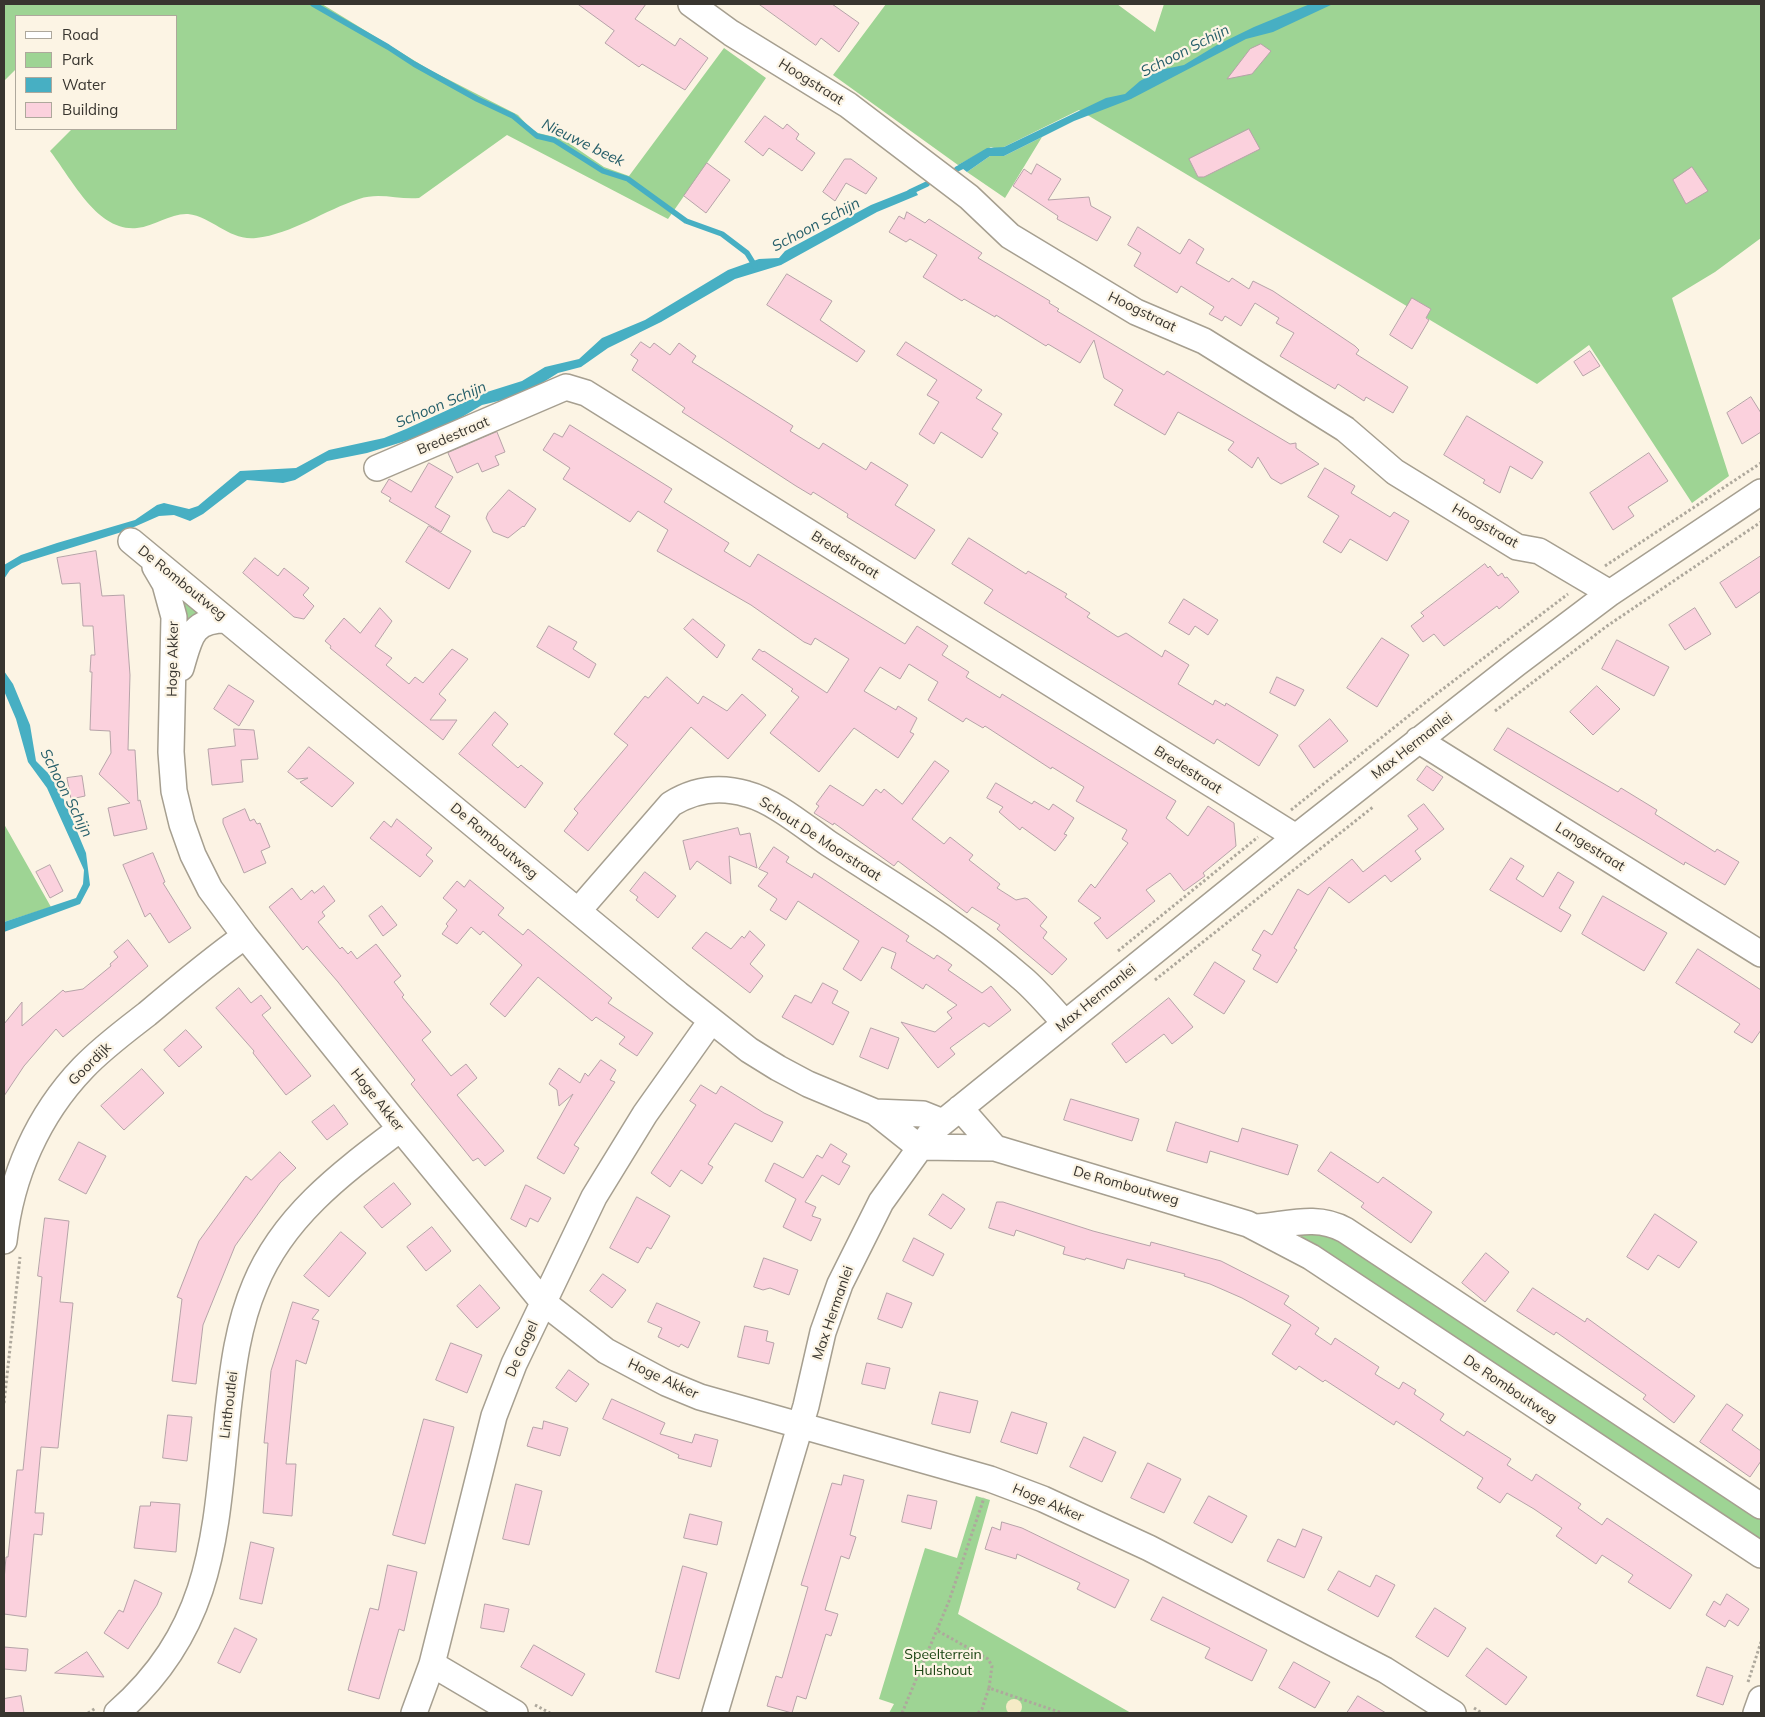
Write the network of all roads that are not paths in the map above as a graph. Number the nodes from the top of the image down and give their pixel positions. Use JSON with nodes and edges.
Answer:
{"nodes":[{"id":1,"x":691,"y":4,"type":"edge"},
{"id":2,"x":377,"y":468,"type":"dead end"},
{"id":3,"x":1761,"y":492,"type":"edge"},
{"id":4,"x":140,"y":549,"type":"joint"},
{"id":5,"x":1610,"y":593,"type":"junction"},
{"id":6,"x":226,"y":620,"type":"junction"},
{"id":7,"x":172,"y":707,"type":"junction"},
{"id":8,"x":1418,"y":740,"type":"junction"},
{"id":9,"x":1296,"y":837,"type":"junction"},
{"id":10,"x":578,"y":911,"type":"junction"},
{"id":11,"x":245,"y":936,"type":"junction"},
{"id":12,"x":1761,"y":954,"type":"edge"},
{"id":13,"x":711,"y":1021,"type":"junction"},
{"id":14,"x":1065,"y":1022,"type":"junction"},
{"id":15,"x":874,"y":1112,"type":"junction"},
{"id":16,"x":951,"y":1115,"type":"junction"},
{"id":17,"x":400,"y":1129,"type":"junction"},
{"id":18,"x":919,"y":1146,"type":"junction"},
{"id":19,"x":995,"y":1148,"type":"junction"},
{"id":20,"x":1256,"y":1227,"type":"junction"},
{"id":21,"x":12,"y":1248,"type":"edge"},
{"id":22,"x":543,"y":1302,"type":"junction"},
{"id":23,"x":800,"y":1425,"type":"junction"},
{"id":24,"x":1761,"y":1506,"type":"edge"},
{"id":25,"x":1761,"y":1555,"type":"edge"},
{"id":26,"x":432,"y":1664,"type":"junction"},
{"id":27,"x":1754,"y":1693,"type":"edge"},
{"id":28,"x":524,"y":1708,"type":"edge"},
{"id":29,"x":117,"y":1713,"type":"edge"},
{"id":30,"x":414,"y":1713,"type":"edge"},
{"id":31,"x":716,"y":1713,"type":"edge"},
{"id":32,"x":1453,"y":1713,"type":"edge"},
{"id":33,"x":1756,"y":1713,"type":"edge"}],
"edges":[{"from":1,"to":5,"type":"street","name":"Hoogstraat"},
{"from":2,"to":9,"type":"street","name":"Bredestraat"},
{"from":3,"to":5,"type":"street","name":"Max Hermanlei"},
{"from":4,"to":6,"type":"street","name":"De Romboutweg"},
{"from":4,"to":7,"type":"street","name":"Hoge Akker"},
{"from":5,"to":8,"type":"street","name":"Max Hermanlei"},
{"from":6,"to":7,"type":"street","name":"Hoge Akker"},
{"from":6,"to":10,"type":"street","name":"De Romboutweg"},
{"from":7,"to":11,"type":"street","name":"Hoge Akker"},
{"from":8,"to":9,"type":"street","name":"Max Hermanlei"},
{"from":8,"to":12,"type":"street","name":"Langestraat"},
{"from":9,"to":14,"type":"street","name":"Max Hermanlei"},
{"from":10,"to":13,"type":"street","name":"De Romboutweg"},
{"from":10,"to":14,"type":"street","name":"Schout De Moorstraat"},
{"from":11,"to":17,"type":"street","name":"Hoge Akker"},
{"from":11,"to":21,"type":"street","name":"Goordijk"},
{"from":13,"to":15,"type":"street","name":"De Romboutweg"},
{"from":13,"to":22,"type":"street","name":"De Gagel"},
{"from":14,"to":16,"type":"street","name":"Max Hermanlei"},
{"from":15,"to":16,"type":"street","name":"De Romboutweg"},
{"from":15,"to":18,"type":"street","name":"De Romboutweg"},
{"from":16,"to":18,"type":"street","name":"Max Hermanlei"},
{"from":16,"to":19,"type":"street","name":"De Romboutweg"},
{"from":17,"to":22,"type":"street","name":"Hoge Akker"},
{"from":17,"to":29,"type":"street","name":"Linthoutlei"},
{"from":18,"to":19,"type":"street","name":"De Romboutweg"},
{"from":18,"to":23,"type":"street","name":"Max Hermanlei"},
{"from":19,"to":20,"type":"street","name":"De Romboutweg"},
{"from":20,"to":24,"type":"street","name":"De Romboutweg"},
{"from":20,"to":25,"type":"street","name":"De Romboutweg"},
{"from":22,"to":23,"type":"street","name":"Hoge Akker"},
{"from":22,"to":26,"type":"street","name":"De Gagel"},
{"from":23,"to":31,"type":"street","name":"Max Hermanlei"},
{"from":23,"to":32,"type":"street","name":"Hoge Akker"},
{"from":26,"to":28,"type":"street"},
{"from":26,"to":30,"type":"street","name":"De Gagel"},
{"from":27,"to":33,"type":"street"}]}
